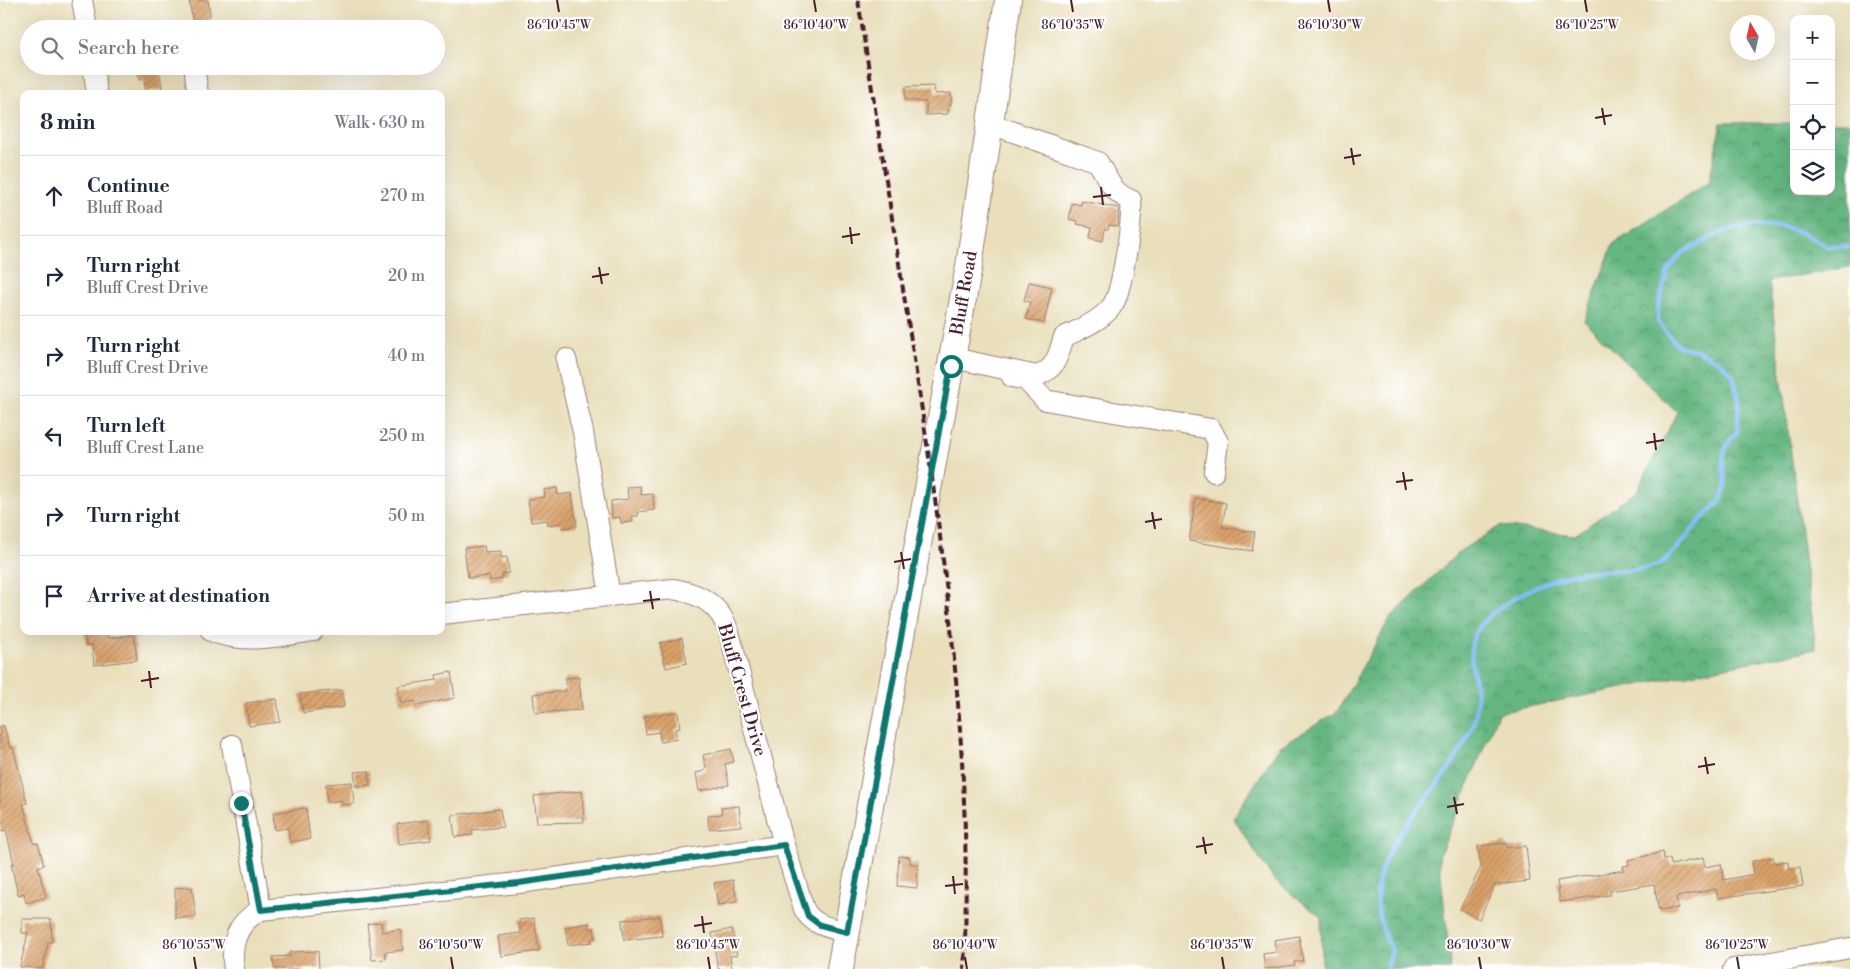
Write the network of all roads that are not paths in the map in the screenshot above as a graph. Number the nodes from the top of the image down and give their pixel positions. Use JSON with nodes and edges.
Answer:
{"nodes":[{"id":1,"x":82,"y":0,"type":"edge"},
{"id":2,"x":1008,"y":0,"type":"edge"},
{"id":3,"x":85,"y":20,"type":"edge"},
{"id":4,"x":94,"y":75,"type":"edge"},
{"id":5,"x":195,"y":75,"type":"edge"},
{"id":6,"x":96,"y":90,"type":"edge"},
{"id":7,"x":197,"y":90,"type":"edge"},
{"id":8,"x":991,"y":124,"type":"junction"},
{"id":9,"x":566,"y":359,"type":"dead end"},
{"id":10,"x":952,"y":362,"type":"junction"},
{"id":11,"x":1214,"y":472,"type":"dead end"},
{"id":12,"x":610,"y":596,"type":"junction"},
{"id":13,"x":445,"y":614,"type":"edge"},
{"id":14,"x":225,"y":635,"type":"edge"},
{"id":15,"x":282,"y":635,"type":"edge"},
{"id":16,"x":232,"y":745,"type":"dead end"},
{"id":17,"x":784,"y":845,"type":"junction"},
{"id":18,"x":261,"y":910,"type":"junction"},
{"id":19,"x":847,"y":932,"type":"junction"},
{"id":20,"x":1850,"y":948,"type":"edge"},
{"id":21,"x":234,"y":969,"type":"edge"},
{"id":22,"x":840,"y":969,"type":"edge"},
{"id":23,"x":1733,"y":969,"type":"edge"}],
"edges":[{"from":1,"to":3,"type":"street"},
{"from":2,"to":8,"type":"main road","name":"Bluff Road"},
{"from":4,"to":6,"type":"street"},
{"from":5,"to":7,"type":"street"},
{"from":8,"to":10,"type":"main road","name":"Bluff Road"},
{"from":8,"to":10,"type":"street"},
{"from":9,"to":12,"type":"street"},
{"from":10,"to":11,"type":"street"},
{"from":10,"to":19,"type":"main road","name":"Bluff Road"},
{"from":12,"to":13,"type":"street","name":"Bluff Crest Drive"},
{"from":12,"to":17,"type":"street","name":"Bluff Crest Drive"},
{"from":14,"to":15,"type":"street"},
{"from":16,"to":18,"type":"street"},
{"from":17,"to":18,"type":"street"},
{"from":17,"to":19,"type":"street","name":"Bluff Crest Drive"},
{"from":18,"to":21,"type":"street"},
{"from":19,"to":22,"type":"main road","name":"Bluff Road"},
{"from":20,"to":23,"type":"street"}]}
